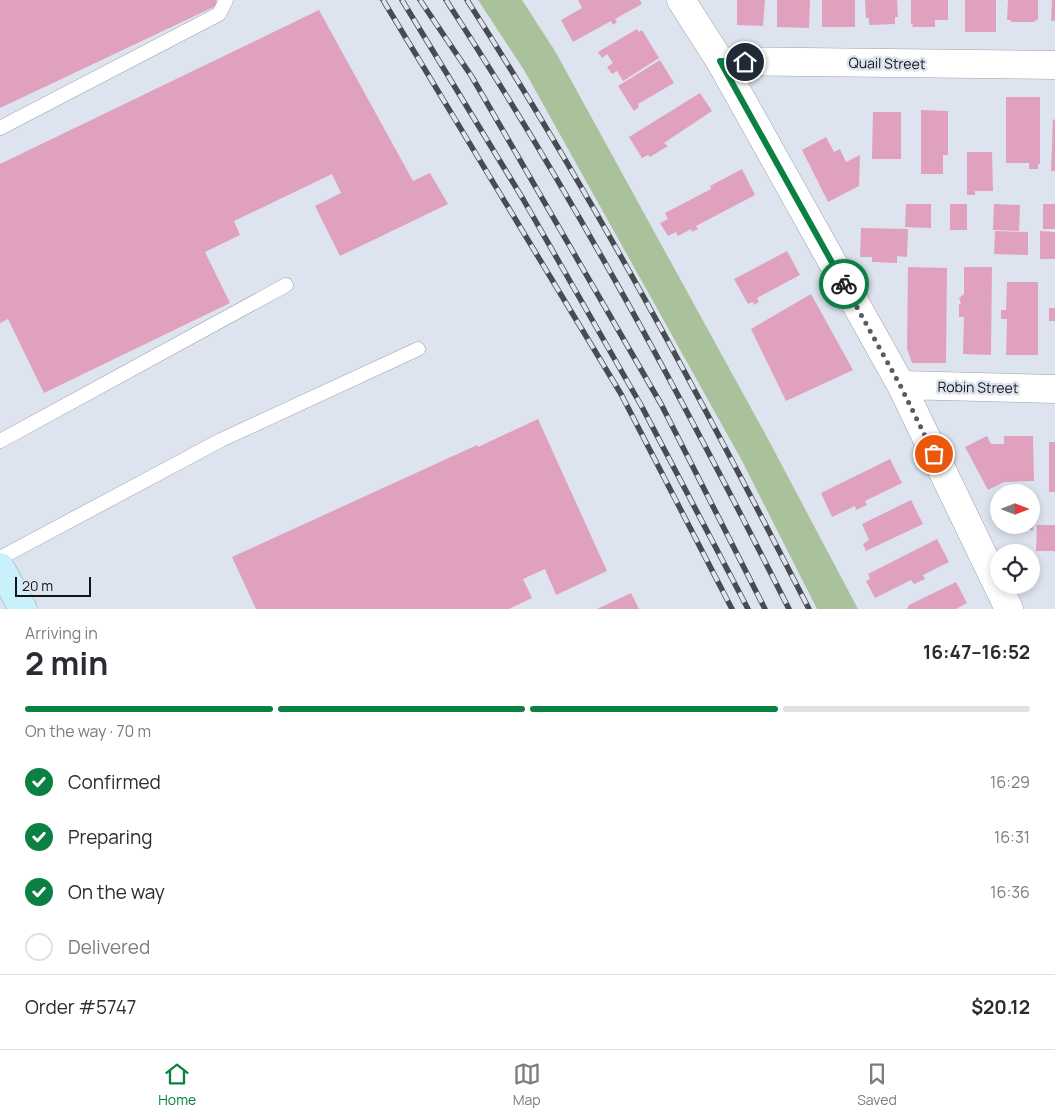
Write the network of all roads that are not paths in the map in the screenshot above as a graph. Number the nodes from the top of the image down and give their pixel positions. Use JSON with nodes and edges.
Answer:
{"nodes":[{"id":1,"x":226,"y":0,"type":"edge"},
{"id":2,"x":681,"y":0,"type":"edge"},
{"id":3,"x":720,"y":61,"type":"junction"},
{"id":4,"x":1055,"y":65,"type":"edge"},
{"id":5,"x":0,"y":128,"type":"edge"},
{"id":6,"x":286,"y":285,"type":"dead end"},
{"id":7,"x":418,"y":349,"type":"dead end"},
{"id":8,"x":900,"y":385,"type":"junction"},
{"id":9,"x":1055,"y":389,"type":"edge"},
{"id":10,"x":0,"y":441,"type":"edge"},
{"id":11,"x":0,"y":558,"type":"edge"},
{"id":12,"x":0,"y":567,"type":"edge"},
{"id":13,"x":23,"y":609,"type":"edge"},
{"id":14,"x":1009,"y":609,"type":"edge"}],
"edges":[{"from":1,"to":5,"type":"lane"},
{"from":2,"to":3,"type":"street"},
{"from":3,"to":4,"type":"street","name":"Quail Street"},
{"from":3,"to":8,"type":"street"},
{"from":6,"to":10,"type":"lane"},
{"from":7,"to":11,"type":"lane"},
{"from":8,"to":9,"type":"street","name":"Robin Street"},
{"from":8,"to":14,"type":"street"},
{"from":12,"to":13,"type":"main road"}]}
